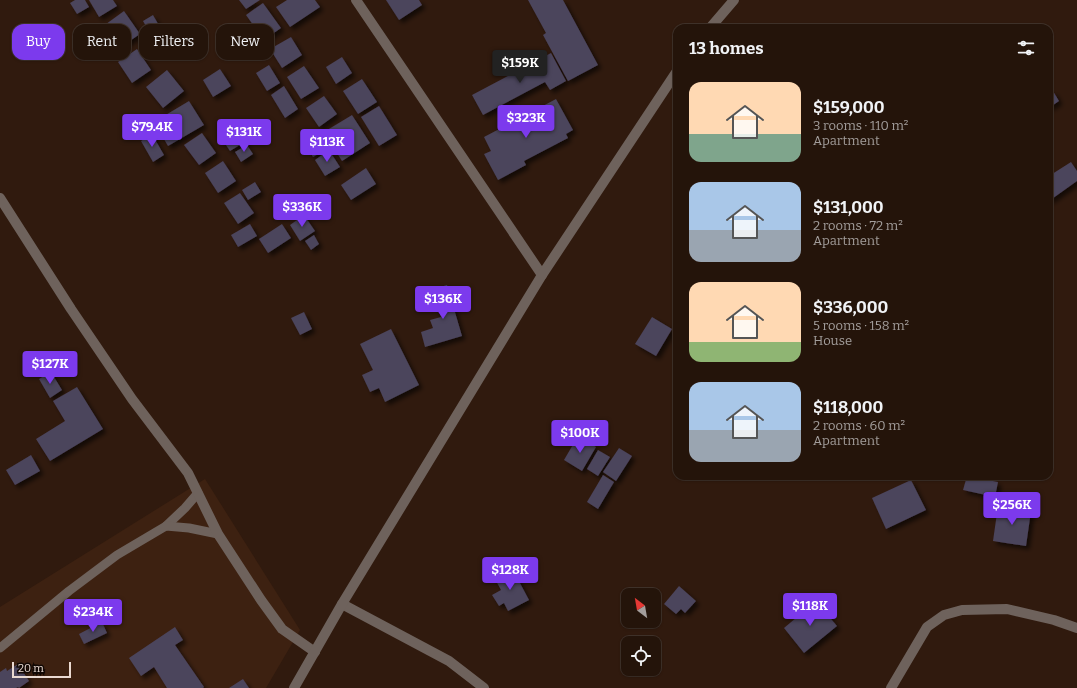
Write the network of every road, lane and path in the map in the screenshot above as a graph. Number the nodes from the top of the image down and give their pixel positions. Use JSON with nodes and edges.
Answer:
{"nodes":[{"id":1,"x":356,"y":0,"type":"edge"},
{"id":2,"x":734,"y":0,"type":"edge"},
{"id":3,"x":713,"y":24,"type":"edge"},
{"id":4,"x":673,"y":77,"type":"edge"},
{"id":5,"x":0,"y":198,"type":"edge"},
{"id":6,"x":542,"y":275,"type":"junction"},
{"id":7,"x":198,"y":493,"type":"junction"},
{"id":8,"x":166,"y":526,"type":"junction"},
{"id":9,"x":218,"y":534,"type":"junction"},
{"id":10,"x":342,"y":604,"type":"junction"},
{"id":11,"x":1077,"y":628,"type":"edge"},
{"id":12,"x":0,"y":648,"type":"edge"},
{"id":13,"x":315,"y":652,"type":"junction"},
{"id":14,"x":294,"y":688,"type":"edge"},
{"id":15,"x":484,"y":688,"type":"edge"},
{"id":16,"x":891,"y":688,"type":"edge"}],
"edges":[{"from":1,"to":6,"type":"street"},
{"from":2,"to":3,"type":"street"},
{"from":4,"to":6,"type":"street"},
{"from":5,"to":7,"type":"street"},
{"from":6,"to":10,"type":"street"},
{"from":7,"to":8,"type":"lane"},
{"from":7,"to":9,"type":"street"},
{"from":8,"to":9,"type":"lane"},
{"from":8,"to":12,"type":"lane"},
{"from":9,"to":13,"type":"street"},
{"from":10,"to":13,"type":"street"},
{"from":10,"to":15,"type":"street"},
{"from":11,"to":16,"type":"street"},
{"from":13,"to":14,"type":"street"}]}
